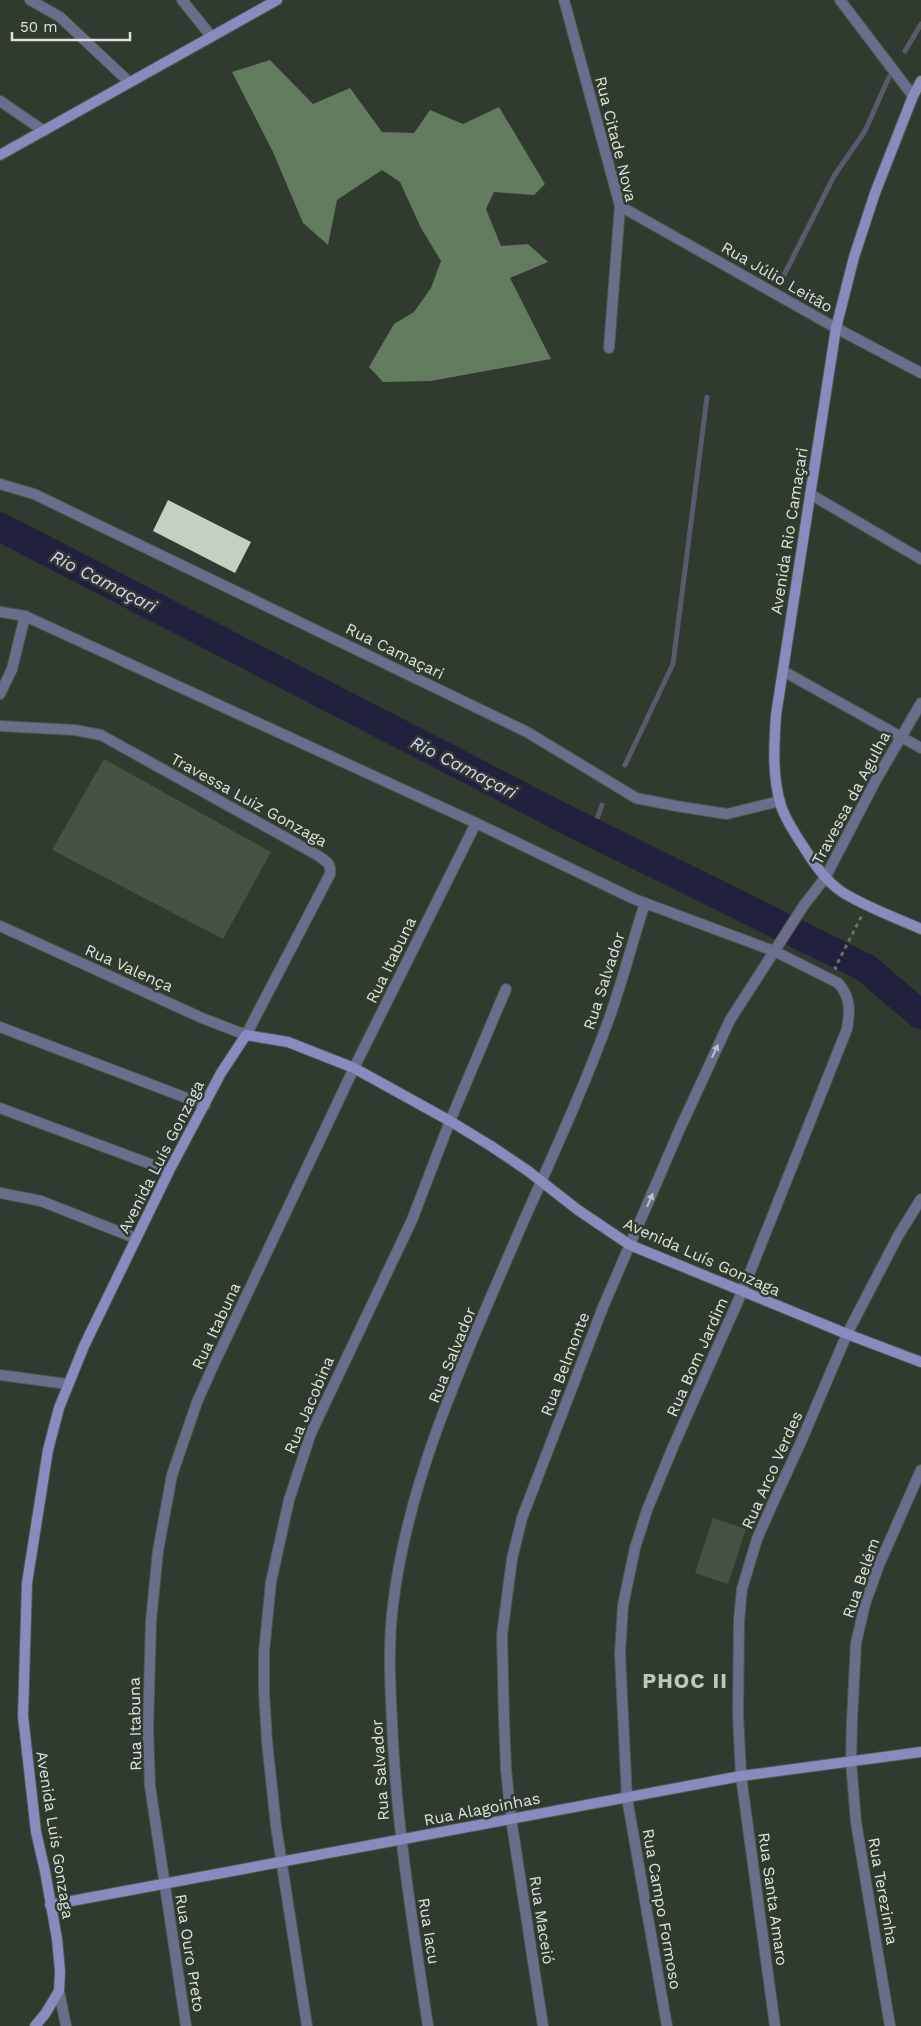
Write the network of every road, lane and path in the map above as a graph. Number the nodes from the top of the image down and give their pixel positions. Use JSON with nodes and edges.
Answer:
{"nodes":[{"id":1,"x":30,"y":0,"type":"edge"},
{"id":2,"x":182,"y":0,"type":"edge"},
{"id":3,"x":277,"y":0,"type":"edge"},
{"id":4,"x":564,"y":0,"type":"edge"},
{"id":5,"x":840,"y":0,"type":"edge"},
{"id":6,"x":211,"y":36,"type":"junction"},
{"id":7,"x":921,"y":81,"type":"edge"},
{"id":8,"x":128,"y":82,"type":"junction"},
{"id":9,"x":913,"y":96,"type":"junction"},
{"id":10,"x":0,"y":100,"type":"edge"},
{"id":11,"x":44,"y":131,"type":"junction"},
{"id":12,"x":0,"y":156,"type":"edge"},
{"id":13,"x":620,"y":206,"type":"junction"},
{"id":14,"x":836,"y":328,"type":"junction"},
{"id":15,"x":609,"y":348,"type":"dead end"},
{"id":16,"x":921,"y":373,"type":"edge"},
{"id":17,"x":0,"y":484,"type":"edge"},
{"id":18,"x":810,"y":494,"type":"junction"},
{"id":19,"x":921,"y":559,"type":"edge"},
{"id":20,"x":0,"y":612,"type":"edge"},
{"id":21,"x":25,"y":616,"type":"junction"},
{"id":22,"x":783,"y":671,"type":"junction"},
{"id":23,"x":0,"y":694,"type":"edge"},
{"id":24,"x":921,"y":703,"type":"edge"},
{"id":25,"x":0,"y":726,"type":"edge"},
{"id":26,"x":900,"y":736,"type":"junction"},
{"id":27,"x":921,"y":748,"type":"edge"},
{"id":28,"x":780,"y":801,"type":"junction"},
{"id":29,"x":476,"y":823,"type":"junction"},
{"id":30,"x":825,"y":878,"type":"junction"},
{"id":31,"x":644,"y":903,"type":"junction"},
{"id":32,"x":867,"y":906,"type":"junction"},
{"id":33,"x":0,"y":926,"type":"edge"},
{"id":34,"x":921,"y":929,"type":"edge"},
{"id":35,"x":774,"y":951,"type":"junction"},
{"id":36,"x":838,"y":961,"type":"dead end"},
{"id":37,"x":506,"y":989,"type":"dead end"},
{"id":38,"x":0,"y":1027,"type":"edge"},
{"id":39,"x":246,"y":1035,"type":"junction"},
{"id":40,"x":354,"y":1068,"type":"junction"},
{"id":41,"x":204,"y":1106,"type":"junction"},
{"id":42,"x":0,"y":1108,"type":"edge"},
{"id":43,"x":450,"y":1121,"type":"junction"},
{"id":44,"x":169,"y":1172,"type":"junction"},
{"id":45,"x":541,"y":1182,"type":"junction"},
{"id":46,"x":0,"y":1193,"type":"edge"},
{"id":47,"x":921,"y":1199,"type":"edge"},
{"id":48,"x":136,"y":1238,"type":"junction"},
{"id":49,"x":630,"y":1245,"type":"junction"},
{"id":50,"x":742,"y":1292,"type":"junction"},
{"id":51,"x":848,"y":1334,"type":"junction"},
{"id":52,"x":921,"y":1362,"type":"edge"},
{"id":53,"x":0,"y":1375,"type":"edge"},
{"id":54,"x":67,"y":1384,"type":"junction"},
{"id":55,"x":921,"y":1470,"type":"edge"},
{"id":56,"x":921,"y":1752,"type":"edge"},
{"id":57,"x":850,"y":1761,"type":"junction"},
{"id":58,"x":741,"y":1776,"type":"junction"},
{"id":59,"x":627,"y":1798,"type":"junction"},
{"id":60,"x":512,"y":1818,"type":"junction"},
{"id":61,"x":400,"y":1840,"type":"junction"},
{"id":62,"x":282,"y":1862,"type":"junction"},
{"id":63,"x":164,"y":1884,"type":"junction"},
{"id":64,"x":50,"y":1905,"type":"junction"},
{"id":65,"x":59,"y":1991,"type":"junction"},
{"id":66,"x":35,"y":2026,"type":"edge"},
{"id":67,"x":66,"y":2026,"type":"edge"},
{"id":68,"x":186,"y":2026,"type":"edge"},
{"id":69,"x":307,"y":2026,"type":"edge"},
{"id":70,"x":428,"y":2026,"type":"edge"},
{"id":71,"x":543,"y":2026,"type":"edge"},
{"id":72,"x":667,"y":2026,"type":"edge"},
{"id":73,"x":775,"y":2026,"type":"edge"},
{"id":74,"x":890,"y":2026,"type":"edge"}],
"edges":[{"from":1,"to":8,"type":"street"},
{"from":2,"to":6,"type":"street"},
{"from":3,"to":6,"type":"street"},
{"from":4,"to":13,"type":"street","name":"Rua Citade Nova"},
{"from":5,"to":9,"type":"street"},
{"from":6,"to":8,"type":"street"},
{"from":7,"to":9,"type":"street","name":"Avenida Rio Camaçari"},
{"from":8,"to":11,"type":"street"},
{"from":9,"to":14,"type":"street","name":"Avenida Rio Camaçari"},
{"from":10,"to":11,"type":"street"},
{"from":11,"to":12,"type":"street"},
{"from":13,"to":14,"type":"street","name":"Rua Júlio Leitão"},
{"from":13,"to":15,"type":"street","name":"Rua Citade Nova"},
{"from":14,"to":16,"type":"street","name":"Rua Júlio Leitão"},
{"from":14,"to":18,"type":"street","name":"Avenida Rio Camaçari"},
{"from":17,"to":28,"type":"street","name":"Rua Camaçari"},
{"from":18,"to":19,"type":"street"},
{"from":18,"to":22,"type":"street","name":"Avenida Rio Camaçari"},
{"from":20,"to":21,"type":"street","name":"Rua Bom Jardim"},
{"from":21,"to":23,"type":"street"},
{"from":21,"to":29,"type":"street","name":"Rua Bom Jardim"},
{"from":22,"to":26,"type":"street"},
{"from":22,"to":28,"type":"street","name":"Avenida Rio Camaçari"},
{"from":24,"to":26,"type":"street","name":"Travessa da Agulha"},
{"from":25,"to":39,"type":"street","name":"Travessa Luiz Gonzaga"},
{"from":26,"to":27,"type":"street"},
{"from":26,"to":30,"type":"street","name":"Travessa da Agulha"},
{"from":28,"to":30,"type":"street","name":"Avenida Rio Camaçari"},
{"from":29,"to":31,"type":"street","name":"Rua Bom Jardim"},
{"from":29,"to":40,"type":"street","name":"Rua Itabuna"},
{"from":30,"to":32,"type":"street","name":"Avenida Rio Camaçari"},
{"from":30,"to":35,"type":"street","name":"Travessa da Agulha"},
{"from":31,"to":35,"type":"street","name":"Rua Bom Jardim"},
{"from":31,"to":45,"type":"street","name":"Rua Salvador"},
{"from":32,"to":34,"type":"street","name":"Avenida Rio Camaçari"},
{"from":32,"to":36,"type":"path"},
{"from":33,"to":39,"type":"street","name":"Rua Valença"},
{"from":49,"to":35,"type":"street","name":"Rua Belmonte","one_way":true},
{"from":35,"to":50,"type":"street","name":"Rua Bom Jardim"},
{"from":37,"to":43,"type":"street","name":"Rua Jacobina"},
{"from":38,"to":41,"type":"street"},
{"from":39,"to":40,"type":"street","name":"Avenida Luís Gonzaga"},
{"from":39,"to":41,"type":"street","name":"Avenida Luís Gonzaga"},
{"from":40,"to":43,"type":"street","name":"Avenida Luís Gonzaga"},
{"from":40,"to":63,"type":"street","name":"Rua Itabuna"},
{"from":41,"to":44,"type":"street","name":"Avenida Luís Gonzaga"},
{"from":42,"to":44,"type":"street"},
{"from":43,"to":45,"type":"street","name":"Avenida Luís Gonzaga"},
{"from":43,"to":62,"type":"street","name":"Rua Jacobina"},
{"from":44,"to":48,"type":"street","name":"Avenida Luís Gonzaga"},
{"from":45,"to":49,"type":"street","name":"Avenida Luís Gonzaga"},
{"from":45,"to":61,"type":"street","name":"Rua Salvador"},
{"from":46,"to":48,"type":"street"},
{"from":47,"to":51,"type":"street","name":"Rua Arco Verdes"},
{"from":48,"to":54,"type":"street","name":"Avenida Luís Gonzaga"},
{"from":49,"to":50,"type":"street","name":"Avenida Luís Gonzaga"},
{"from":49,"to":60,"type":"street","name":"Rua Belmonte"},
{"from":50,"to":51,"type":"street","name":"Avenida Luís Gonzaga"},
{"from":50,"to":59,"type":"street","name":"Rua Bom Jardim"},
{"from":51,"to":52,"type":"street","name":"Avenida Luís Gonzaga"},
{"from":51,"to":58,"type":"street","name":"Rua Arco Verdes"},
{"from":53,"to":54,"type":"street"},
{"from":54,"to":64,"type":"street","name":"Avenida Luís Gonzaga"},
{"from":55,"to":57,"type":"street","name":"Rua Belém"},
{"from":56,"to":57,"type":"street","name":"Rua Alagoinhas"},
{"from":57,"to":58,"type":"street","name":"Rua Alagoinhas"},
{"from":57,"to":74,"type":"street","name":"Rua Terezinha"},
{"from":58,"to":59,"type":"street","name":"Rua Alagoinhas"},
{"from":58,"to":73,"type":"street","name":"Rua Santa Amaro"},
{"from":59,"to":60,"type":"street","name":"Rua Alagoinhas"},
{"from":59,"to":72,"type":"street","name":"Rua Campo Formoso"},
{"from":60,"to":61,"type":"street","name":"Rua Alagoinhas"},
{"from":60,"to":71,"type":"street","name":"Rua Maceió"},
{"from":61,"to":62,"type":"street","name":"Rua Alagoinhas"},
{"from":61,"to":70,"type":"street","name":"Rua Iacu"},
{"from":62,"to":63,"type":"street","name":"Rua Alagoinhas"},
{"from":62,"to":69,"type":"street","name":"Rua Jacobina"},
{"from":63,"to":64,"type":"street","name":"Rua Alagoinhas"},
{"from":63,"to":68,"type":"street","name":"Rua Ouro Preto"},
{"from":64,"to":65,"type":"street","name":"Avenida Luís Gonzaga"},
{"from":65,"to":66,"type":"street"},
{"from":65,"to":67,"type":"street"}]}
